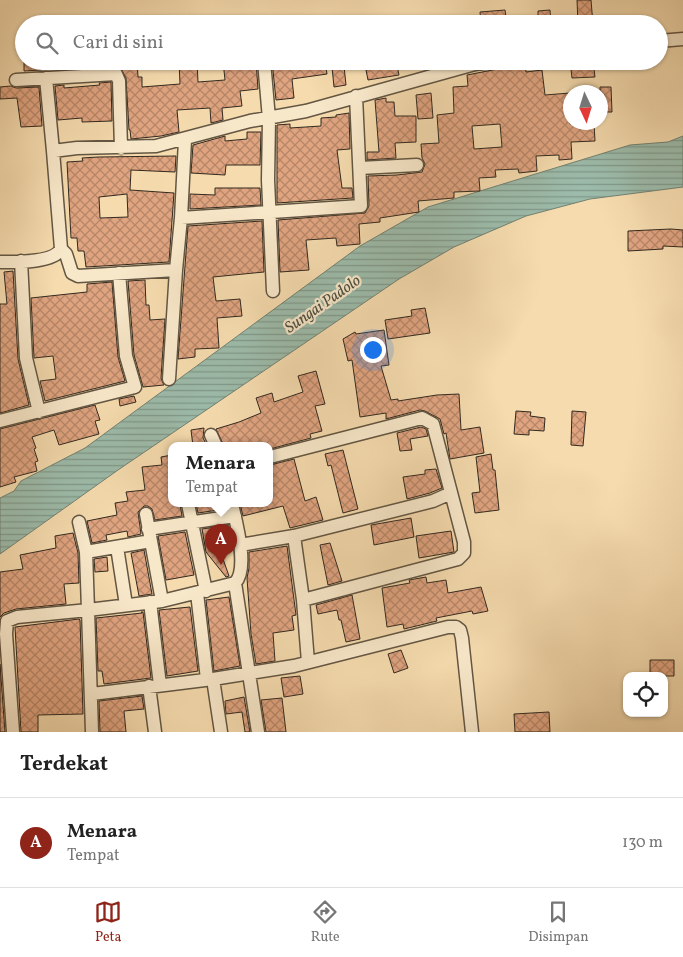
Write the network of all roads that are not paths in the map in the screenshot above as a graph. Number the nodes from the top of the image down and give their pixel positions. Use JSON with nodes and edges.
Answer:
{"nodes":[{"id":1,"x":683,"y":39,"type":"edge"},
{"id":2,"x":668,"y":40,"type":"edge"},
{"id":3,"x":265,"y":70,"type":"edge"},
{"id":4,"x":453,"y":70,"type":"edge"},
{"id":5,"x":46,"y":78,"type":"junction"},
{"id":6,"x":16,"y":80,"type":"dead end"},
{"id":7,"x":356,"y":96,"type":"junction"},
{"id":8,"x":269,"y":119,"type":"junction"},
{"id":9,"x":185,"y":140,"type":"junction"},
{"id":10,"x":121,"y":148,"type":"junction"},
{"id":11,"x":53,"y":151,"type":"junction"},
{"id":12,"x":417,"y":165,"type":"dead end"},
{"id":13,"x":360,"y":168,"type":"junction"},
{"id":14,"x":269,"y":212,"type":"junction"},
{"id":15,"x":181,"y":218,"type":"junction"},
{"id":16,"x":61,"y":249,"type":"junction"},
{"id":17,"x":21,"y":261,"type":"junction"},
{"id":18,"x":0,"y":262,"type":"edge"},
{"id":19,"x":176,"y":270,"type":"junction"},
{"id":20,"x":119,"y":273,"type":"junction"},
{"id":21,"x":273,"y":291,"type":"dead end"},
{"id":22,"x":169,"y":379,"type":"dead end"},
{"id":23,"x":38,"y":412,"type":"junction"},
{"id":24,"x":0,"y":422,"type":"edge"},
{"id":25,"x":273,"y":456,"type":"edge"},
{"id":26,"x":450,"y":493,"type":"junction"},
{"id":27,"x":189,"y":507,"type":"edge"},
{"id":28,"x":234,"y":510,"type":"edge"},
{"id":29,"x":146,"y":514,"type":"dead end"},
{"id":30,"x":79,"y":522,"type":"dead end"},
{"id":31,"x":192,"y":522,"type":"junction"},
{"id":32,"x":150,"y":535,"type":"junction"},
{"id":33,"x":294,"y":536,"type":"junction"},
{"id":34,"x":240,"y":545,"type":"junction"},
{"id":35,"x":117,"y":547,"type":"junction"},
{"id":36,"x":86,"y":552,"type":"junction"},
{"id":37,"x":236,"y":583,"type":"junction"},
{"id":38,"x":201,"y":592,"type":"junction"},
{"id":39,"x":303,"y":600,"type":"junction"},
{"id":40,"x":156,"y":602,"type":"junction"},
{"id":41,"x":126,"y":606,"type":"junction"},
{"id":42,"x":88,"y":610,"type":"junction"},
{"id":43,"x":308,"y":662,"type":"junction"},
{"id":44,"x":250,"y":673,"type":"junction"},
{"id":45,"x":210,"y":679,"type":"junction"},
{"id":46,"x":155,"y":686,"type":"junction"},
{"id":47,"x":92,"y":694,"type":"junction"},
{"id":48,"x":13,"y":732,"type":"edge"},
{"id":49,"x":92,"y":732,"type":"edge"},
{"id":50,"x":155,"y":732,"type":"edge"},
{"id":51,"x":221,"y":732,"type":"edge"},
{"id":52,"x":258,"y":732,"type":"edge"},
{"id":53,"x":472,"y":732,"type":"edge"}],
"edges":[{"from":1,"to":2,"type":"street"},
{"from":3,"to":8,"type":"street"},
{"from":4,"to":7,"type":"street"},
{"from":5,"to":6,"type":"street"},
{"from":5,"to":10,"type":"street"},
{"from":5,"to":11,"type":"street"},
{"from":7,"to":8,"type":"street"},
{"from":7,"to":13,"type":"street"},
{"from":8,"to":9,"type":"street"},
{"from":8,"to":14,"type":"street"},
{"from":9,"to":10,"type":"street"},
{"from":9,"to":15,"type":"street"},
{"from":10,"to":11,"type":"street"},
{"from":11,"to":16,"type":"street"},
{"from":12,"to":13,"type":"street"},
{"from":13,"to":14,"type":"street"},
{"from":14,"to":15,"type":"street"},
{"from":14,"to":21,"type":"street"},
{"from":15,"to":19,"type":"street"},
{"from":16,"to":17,"type":"street"},
{"from":16,"to":20,"type":"street"},
{"from":17,"to":18,"type":"street"},
{"from":17,"to":23,"type":"street"},
{"from":19,"to":20,"type":"street"},
{"from":19,"to":22,"type":"street"},
{"from":20,"to":23,"type":"street"},
{"from":23,"to":24,"type":"street"},
{"from":25,"to":26,"type":"street"},
{"from":26,"to":33,"type":"street"},
{"from":26,"to":39,"type":"street"},
{"from":27,"to":31,"type":"street"},
{"from":28,"to":31,"type":"street"},
{"from":28,"to":34,"type":"street"},
{"from":29,"to":32,"type":"street"},
{"from":30,"to":36,"type":"street"},
{"from":31,"to":32,"type":"street"},
{"from":31,"to":38,"type":"street"},
{"from":32,"to":35,"type":"street"},
{"from":32,"to":40,"type":"street"},
{"from":33,"to":34,"type":"street"},
{"from":33,"to":39,"type":"street"},
{"from":34,"to":37,"type":"street"},
{"from":35,"to":36,"type":"street"},
{"from":35,"to":41,"type":"street"},
{"from":36,"to":42,"type":"street"},
{"from":37,"to":38,"type":"street"},
{"from":37,"to":44,"type":"street"},
{"from":38,"to":40,"type":"street"},
{"from":38,"to":45,"type":"street"},
{"from":39,"to":43,"type":"street"},
{"from":40,"to":41,"type":"street"},
{"from":40,"to":46,"type":"street"},
{"from":41,"to":42,"type":"street"},
{"from":42,"to":47,"type":"street"},
{"from":42,"to":48,"type":"street"},
{"from":43,"to":44,"type":"street"},
{"from":43,"to":53,"type":"street"},
{"from":44,"to":45,"type":"street"},
{"from":44,"to":52,"type":"street"},
{"from":45,"to":46,"type":"street"},
{"from":45,"to":51,"type":"street"},
{"from":46,"to":47,"type":"street"},
{"from":46,"to":50,"type":"street"},
{"from":47,"to":49,"type":"street"}]}
